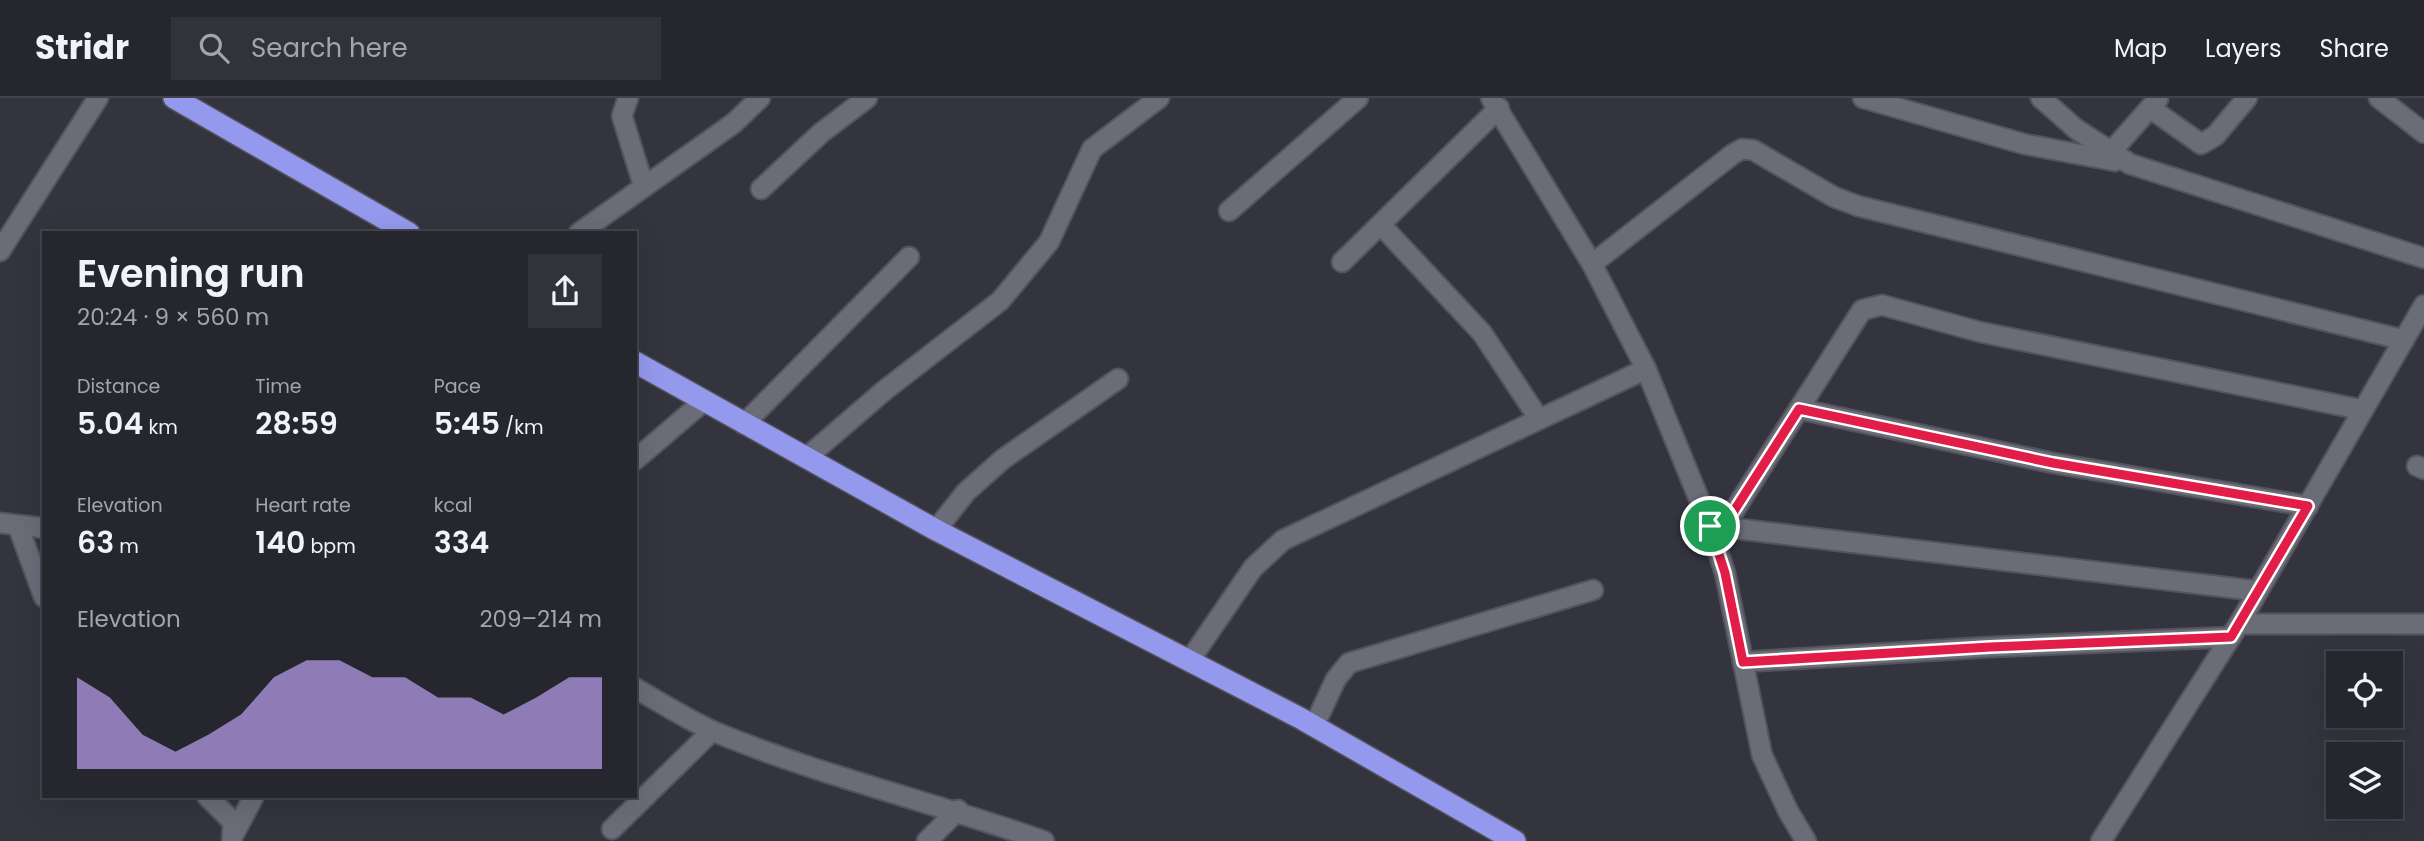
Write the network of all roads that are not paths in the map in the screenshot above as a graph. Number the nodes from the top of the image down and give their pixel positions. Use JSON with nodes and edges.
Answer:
{"nodes":[{"id":1,"x":98,"y":98,"type":"edge"},
{"id":2,"x":174,"y":98,"type":"edge"},
{"id":3,"x":628,"y":98,"type":"edge"},
{"id":4,"x":760,"y":98,"type":"edge"},
{"id":5,"x":867,"y":98,"type":"edge"},
{"id":6,"x":1159,"y":98,"type":"edge"},
{"id":7,"x":1358,"y":98,"type":"edge"},
{"id":8,"x":1863,"y":98,"type":"edge"},
{"id":9,"x":2041,"y":98,"type":"edge"},
{"id":10,"x":2248,"y":98,"type":"edge"},
{"id":11,"x":2379,"y":98,"type":"edge"},
{"id":12,"x":1495,"y":103,"type":"edge"},
{"id":13,"x":2154,"y":103,"type":"edge"},
{"id":14,"x":2424,"y":133,"type":"edge"},
{"id":15,"x":2110,"y":153,"type":"junction"},
{"id":16,"x":2130,"y":163,"type":"junction"},
{"id":17,"x":644,"y":187,"type":"junction"},
{"id":18,"x":761,"y":189,"type":"dead end"},
{"id":19,"x":1229,"y":211,"type":"dead end"},
{"id":20,"x":1381,"y":225,"type":"junction"},
{"id":21,"x":406,"y":231,"type":"edge"},
{"id":22,"x":582,"y":231,"type":"edge"},
{"id":23,"x":0,"y":251,"type":"edge"},
{"id":24,"x":909,"y":257,"type":"dead end"},
{"id":25,"x":2424,"y":258,"type":"edge"},
{"id":26,"x":1342,"y":262,"type":"dead end"},
{"id":27,"x":1592,"y":264,"type":"junction"},
{"id":28,"x":2424,"y":305,"type":"edge"},
{"id":29,"x":2404,"y":340,"type":"junction"},
{"id":30,"x":637,"y":363,"type":"edge"},
{"id":31,"x":1646,"y":369,"type":"junction"},
{"id":32,"x":1118,"y":379,"type":"dead end"},
{"id":33,"x":704,"y":401,"type":"junction"},
{"id":34,"x":1799,"y":409,"type":"junction"},
{"id":35,"x":2363,"y":410,"type":"junction"},
{"id":36,"x":1539,"y":419,"type":"junction"},
{"id":37,"x":744,"y":424,"type":"junction"},
{"id":38,"x":806,"y":457,"type":"junction"},
{"id":39,"x":637,"y":458,"type":"edge"},
{"id":40,"x":2308,"y":506,"type":"junction"},
{"id":41,"x":9,"y":524,"type":"edge"},
{"id":42,"x":1717,"y":526,"type":"junction"},
{"id":43,"x":42,"y":528,"type":"edge"},
{"id":44,"x":936,"y":530,"type":"junction"},
{"id":45,"x":1594,"y":590,"type":"dead end"},
{"id":46,"x":2258,"y":591,"type":"junction"},
{"id":47,"x":42,"y":593,"type":"edge"},
{"id":48,"x":2424,"y":624,"type":"edge"},
{"id":49,"x":2235,"y":631,"type":"junction"},
{"id":50,"x":1191,"y":660,"type":"junction"},
{"id":51,"x":1743,"y":662,"type":"junction"},
{"id":52,"x":637,"y":689,"type":"edge"},
{"id":53,"x":1314,"y":726,"type":"junction"},
{"id":54,"x":712,"y":731,"type":"junction"},
{"id":55,"x":209,"y":798,"type":"edge"},
{"id":56,"x":253,"y":798,"type":"edge"},
{"id":57,"x":958,"y":810,"type":"junction"},
{"id":58,"x":612,"y":829,"type":"dead end"},
{"id":59,"x":233,"y":836,"type":"edge"},
{"id":60,"x":927,"y":841,"type":"edge"},
{"id":61,"x":1044,"y":841,"type":"edge"},
{"id":62,"x":1515,"y":841,"type":"edge"},
{"id":63,"x":1806,"y":841,"type":"edge"},
{"id":64,"x":2101,"y":841,"type":"edge"}],
"edges":[{"from":1,"to":23,"type":"street"},
{"from":2,"to":21,"type":"highway"},
{"from":3,"to":17,"type":"street"},
{"from":4,"to":17,"type":"street"},
{"from":5,"to":18,"type":"street"},
{"from":6,"to":38,"type":"street"},
{"from":7,"to":19,"type":"street"},
{"from":8,"to":16,"type":"street"},
{"from":9,"to":15,"type":"street"},
{"from":10,"to":13,"type":"street"},
{"from":11,"to":14,"type":"street"},
{"from":12,"to":20,"type":"street"},
{"from":12,"to":27,"type":"street"},
{"from":13,"to":15,"type":"street"},
{"from":15,"to":16,"type":"street"},
{"from":16,"to":25,"type":"street"},
{"from":17,"to":22,"type":"street"},
{"from":20,"to":26,"type":"street"},
{"from":20,"to":36,"type":"street"},
{"from":24,"to":37,"type":"street"},
{"from":27,"to":29,"type":"street"},
{"from":27,"to":31,"type":"street"},
{"from":28,"to":29,"type":"street"},
{"from":29,"to":35,"type":"street"},
{"from":30,"to":33,"type":"highway"},
{"from":31,"to":36,"type":"street"},
{"from":31,"to":42,"type":"street"},
{"from":32,"to":44,"type":"street"},
{"from":33,"to":37,"type":"highway"},
{"from":33,"to":39,"type":"street"},
{"from":34,"to":35,"type":"street"},
{"from":34,"to":40,"type":"street"},
{"from":34,"to":42,"type":"street"},
{"from":35,"to":40,"type":"street"},
{"from":36,"to":50,"type":"street"},
{"from":37,"to":38,"type":"highway"},
{"from":38,"to":44,"type":"highway"},
{"from":40,"to":46,"type":"street"},
{"from":41,"to":43,"type":"street"},
{"from":41,"to":47,"type":"street"},
{"from":42,"to":46,"type":"street"},
{"from":42,"to":51,"type":"street"},
{"from":44,"to":50,"type":"highway"},
{"from":45,"to":53,"type":"street"},
{"from":46,"to":49,"type":"street"},
{"from":48,"to":49,"type":"street"},
{"from":49,"to":51,"type":"street"},
{"from":49,"to":64,"type":"street"},
{"from":50,"to":53,"type":"highway"},
{"from":51,"to":63,"type":"street"},
{"from":52,"to":54,"type":"street"},
{"from":53,"to":62,"type":"highway"},
{"from":54,"to":57,"type":"street"},
{"from":54,"to":58,"type":"street"},
{"from":55,"to":59,"type":"street"},
{"from":56,"to":59,"type":"street"},
{"from":57,"to":60,"type":"street"},
{"from":57,"to":61,"type":"street"}]}
